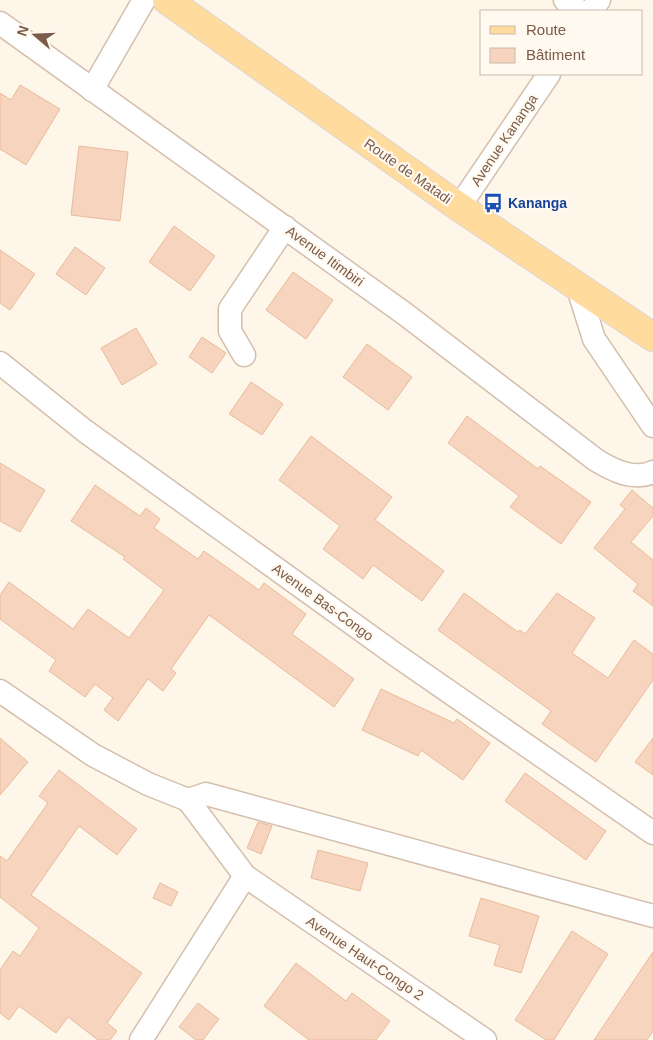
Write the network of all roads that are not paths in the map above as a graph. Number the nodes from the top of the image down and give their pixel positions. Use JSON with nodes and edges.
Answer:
{"nodes":[{"id":1,"x":144,"y":0,"type":"edge"},
{"id":2,"x":565,"y":0,"type":"edge"},
{"id":3,"x":174,"y":2,"type":"edge"},
{"id":4,"x":577,"y":10,"type":"edge"},
{"id":5,"x":0,"y":23,"type":"edge"},
{"id":6,"x":548,"y":75,"type":"edge"},
{"id":7,"x":92,"y":90,"type":"junction"},
{"id":8,"x":459,"y":207,"type":"junction"},
{"id":9,"x":285,"y":227,"type":"junction"},
{"id":10,"x":577,"y":285,"type":"junction"},
{"id":11,"x":653,"y":337,"type":"edge"},
{"id":12,"x":244,"y":355,"type":"dead end"},
{"id":13,"x":0,"y":363,"type":"edge"},
{"id":14,"x":653,"y":426,"type":"edge"},
{"id":15,"x":653,"y":472,"type":"edge"},
{"id":16,"x":0,"y":691,"type":"edge"},
{"id":17,"x":188,"y":800,"type":"junction"},
{"id":18,"x":653,"y":833,"type":"edge"},
{"id":19,"x":245,"y":876,"type":"junction"},
{"id":20,"x":653,"y":916,"type":"edge"},
{"id":21,"x":479,"y":1038,"type":"edge"},
{"id":22,"x":141,"y":1040,"type":"edge"}],
"edges":[{"from":1,"to":7,"type":"street"},
{"from":2,"to":4,"type":"street"},
{"from":3,"to":8,"type":"main road","name":"Route de Matadi"},
{"from":5,"to":7,"type":"street","name":"Avenue Itimbiri"},
{"from":6,"to":8,"type":"street","name":"Avenue Kananga"},
{"from":7,"to":9,"type":"street","name":"Avenue Itimbiri"},
{"from":8,"to":10,"type":"main road","name":"Route de Matadi"},
{"from":9,"to":12,"type":"street"},
{"from":9,"to":15,"type":"street","name":"Avenue Itimbiri"},
{"from":10,"to":11,"type":"main road","name":"Route de Matadi"},
{"from":10,"to":14,"type":"street"},
{"from":13,"to":18,"type":"street","name":"Avenue Bas-Congo"},
{"from":16,"to":17,"type":"street"},
{"from":17,"to":19,"type":"street","name":"Avenue Haut-Congo 2"},
{"from":17,"to":20,"type":"street"},
{"from":19,"to":21,"type":"street","name":"Avenue Haut-Congo 2"},
{"from":19,"to":22,"type":"street"}]}
